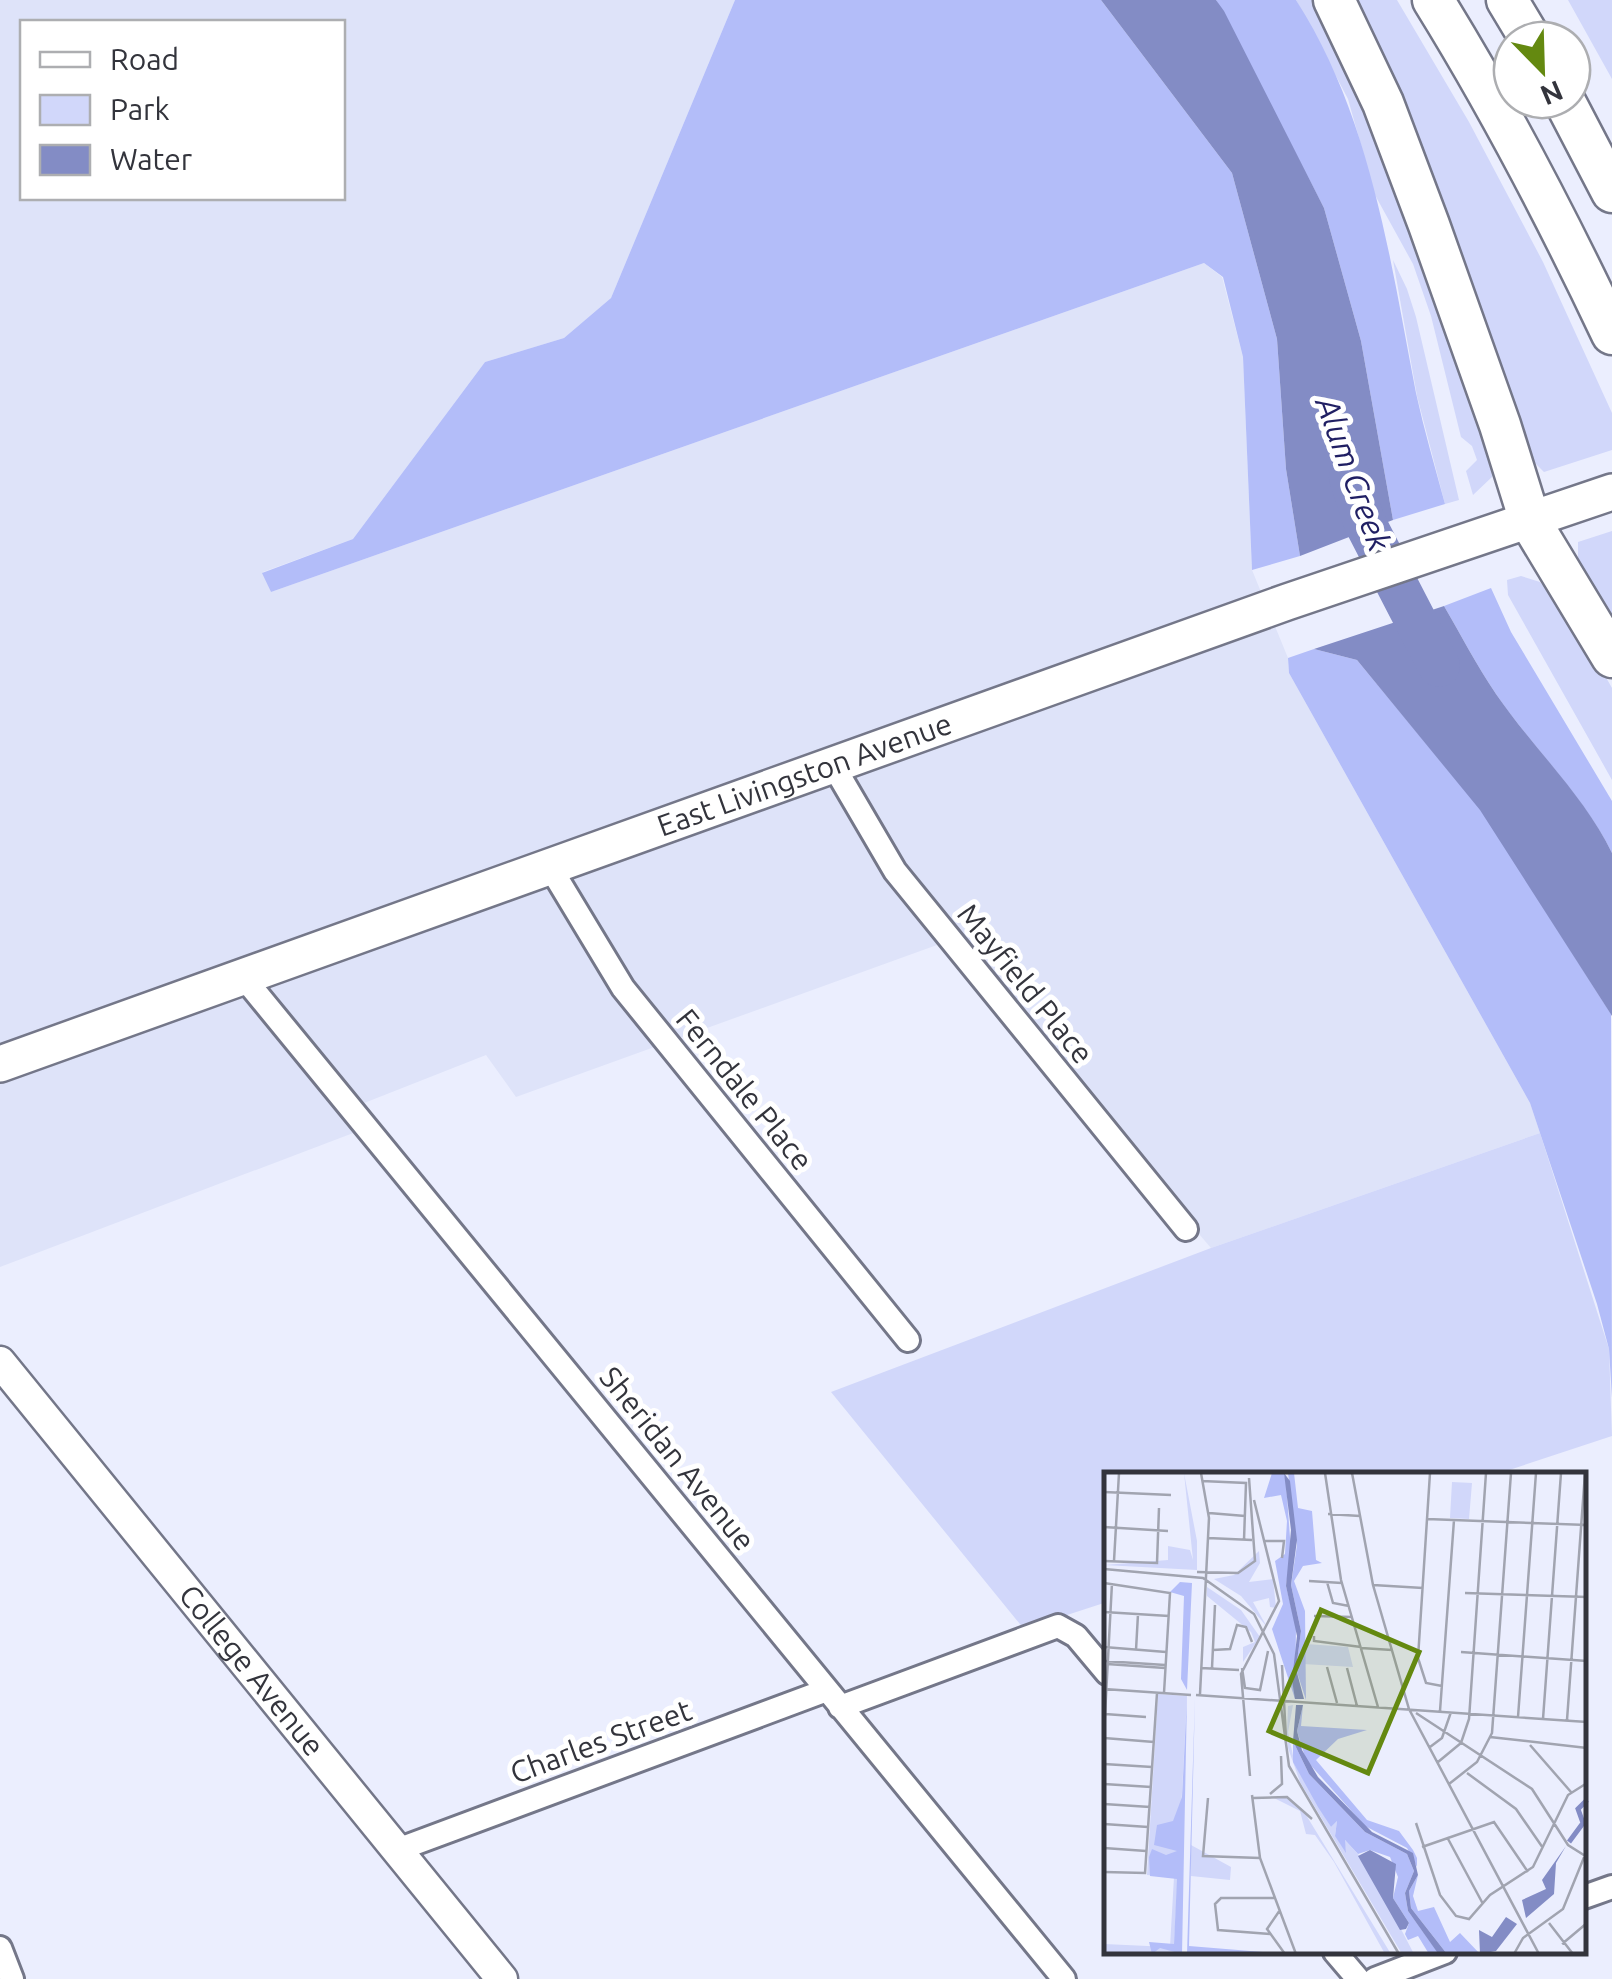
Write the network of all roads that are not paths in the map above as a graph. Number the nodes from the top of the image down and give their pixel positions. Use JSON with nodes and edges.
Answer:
{"nodes":[{"id":1,"x":1334,"y":0,"type":"edge"},
{"id":2,"x":1433,"y":0,"type":"edge"},
{"id":3,"x":1574,"y":120,"type":"edge"},
{"id":4,"x":1612,"y":192,"type":"edge"},
{"id":5,"x":1612,"y":334,"type":"edge"},
{"id":6,"x":1612,"y":492,"type":"edge"},
{"id":7,"x":1530,"y":521,"type":"junction"},
{"id":8,"x":1612,"y":657,"type":"edge"},
{"id":9,"x":833,"y":765,"type":"junction"},
{"id":10,"x":550,"y":867,"type":"junction"},
{"id":11,"x":244,"y":978,"type":"junction"},
{"id":12,"x":0,"y":1064,"type":"edge"},
{"id":13,"x":1186,"y":1229,"type":"dead end"},
{"id":14,"x":908,"y":1340,"type":"dead end"},
{"id":15,"x":0,"y":1362,"type":"edge"},
{"id":16,"x":1104,"y":1664,"type":"edge"},
{"id":17,"x":834,"y":1699,"type":"junction"},
{"id":18,"x":397,"y":1850,"type":"junction"},
{"id":19,"x":1612,"y":1887,"type":"edge"},
{"id":20,"x":1587,"y":1896,"type":"edge"},
{"id":21,"x":0,"y":1948,"type":"edge"},
{"id":22,"x":1337,"y":1954,"type":"edge"},
{"id":23,"x":1440,"y":1954,"type":"edge"},
{"id":24,"x":12,"y":1979,"type":"edge"},
{"id":25,"x":502,"y":1979,"type":"edge"},
{"id":26,"x":1064,"y":1979,"type":"edge"},
{"id":27,"x":1358,"y":1979,"type":"edge"},
{"id":28,"x":1376,"y":1979,"type":"edge"}],
"edges":[{"from":1,"to":7,"type":"highway"},
{"from":2,"to":5,"type":"highway"},
{"from":3,"to":4,"type":"highway"},
{"from":6,"to":7,"type":"main road","name":"East Livingston Avenue"},
{"from":7,"to":8,"type":"highway"},
{"from":7,"to":9,"type":"main road","name":"East Livingston Avenue"},
{"from":9,"to":10,"type":"main road","name":"East Livingston Avenue"},
{"from":9,"to":13,"type":"street","name":"Mayfield Place"},
{"from":10,"to":11,"type":"main road","name":"East Livingston Avenue"},
{"from":10,"to":14,"type":"street","name":"Ferndale Place"},
{"from":11,"to":12,"type":"main road","name":"East Livingston Avenue"},
{"from":11,"to":17,"type":"street","name":"Sheridan Avenue"},
{"from":15,"to":18,"type":"main road","name":"College Avenue"},
{"from":16,"to":17,"type":"street","name":"Charles Street"},
{"from":17,"to":18,"type":"street","name":"Charles Street"},
{"from":17,"to":26,"type":"street","name":"Sheridan Avenue"},
{"from":18,"to":25,"type":"main road","name":"College Avenue"},
{"from":19,"to":20,"type":"street"},
{"from":21,"to":24,"type":"street"},
{"from":22,"to":27,"type":"street"},
{"from":23,"to":28,"type":"street"}]}
